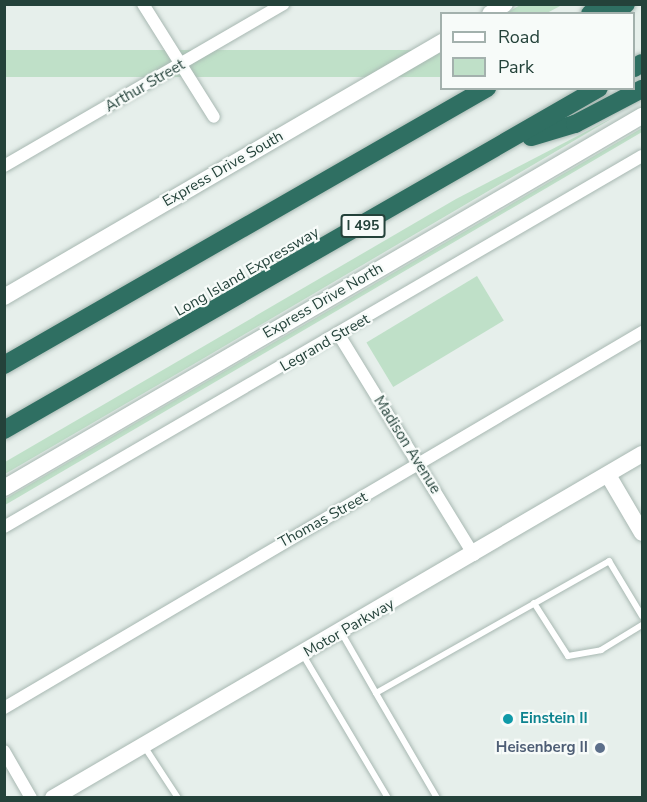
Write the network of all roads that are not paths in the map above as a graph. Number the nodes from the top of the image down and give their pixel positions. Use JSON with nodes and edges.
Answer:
{"nodes":[{"id":1,"x":143,"y":4,"type":"edge"},
{"id":2,"x":284,"y":4,"type":"edge"},
{"id":3,"x":440,"y":43,"type":"edge"},
{"id":4,"x":179,"y":66,"type":"junction"},
{"id":5,"x":642,"y":89,"type":"edge"},
{"id":6,"x":484,"y":90,"type":"edge"},
{"id":7,"x":596,"y":90,"type":"edge"},
{"id":8,"x":642,"y":116,"type":"edge"},
{"id":9,"x":214,"y":117,"type":"dead end"},
{"id":10,"x":506,"y":144,"type":"junction"},
{"id":11,"x":642,"y":156,"type":"edge"},
{"id":12,"x":4,"y":166,"type":"edge"},
{"id":13,"x":4,"y":297,"type":"edge"},
{"id":14,"x":642,"y":332,"type":"edge"},
{"id":15,"x":339,"y":335,"type":"junction"},
{"id":16,"x":4,"y":365,"type":"edge"},
{"id":17,"x":4,"y":430,"type":"edge"},
{"id":18,"x":642,"y":454,"type":"edge"},
{"id":19,"x":419,"y":466,"type":"junction"},
{"id":20,"x":608,"y":475,"type":"junction"},
{"id":21,"x":4,"y":488,"type":"edge"},
{"id":22,"x":4,"y":526,"type":"edge"},
{"id":23,"x":642,"y":533,"type":"edge"},
{"id":24,"x":474,"y":555,"type":"junction"},
{"id":25,"x":534,"y":603,"type":"junction"},
{"id":26,"x":642,"y":615,"type":"edge"},
{"id":27,"x":642,"y":626,"type":"edge"},
{"id":28,"x":341,"y":632,"type":"junction"},
{"id":29,"x":303,"y":654,"type":"junction"},
{"id":30,"x":376,"y":693,"type":"junction"},
{"id":31,"x":4,"y":708,"type":"edge"},
{"id":32,"x":143,"y":746,"type":"junction"},
{"id":33,"x":4,"y":751,"type":"edge"},
{"id":34,"x":31,"y":798,"type":"edge"},
{"id":35,"x":53,"y":798,"type":"edge"},
{"id":36,"x":178,"y":798,"type":"edge"},
{"id":37,"x":388,"y":798,"type":"edge"},
{"id":38,"x":437,"y":798,"type":"edge"}],
"edges":[{"from":1,"to":4,"type":"street"},
{"from":2,"to":4,"type":"street","name":"Arthur Street"},
{"from":3,"to":13,"type":"main road","name":"Express Drive South"},
{"from":4,"to":9,"type":"street"},
{"from":4,"to":12,"type":"street","name":"Arthur Street"},
{"from":5,"to":10,"type":"highway"},
{"from":6,"to":16,"type":"highway"},
{"from":7,"to":10,"type":"highway","name":"Long Island Expressway","number":"I 495"},
{"from":8,"to":21,"type":"main road","name":"Express Drive North"},
{"from":10,"to":17,"type":"highway","name":"Long Island Expressway","number":"I 495"},
{"from":11,"to":15,"type":"street","name":"Legrand Street"},
{"from":14,"to":19,"type":"street","name":"Thomas Street"},
{"from":15,"to":19,"type":"street","name":"Madison Avenue"},
{"from":15,"to":22,"type":"street","name":"Legrand Street"},
{"from":18,"to":20,"type":"main road","name":"Motor Parkway"},
{"from":19,"to":24,"type":"street","name":"Madison Avenue"},
{"from":19,"to":31,"type":"street","name":"Thomas Street"},
{"from":20,"to":23,"type":"main road"},
{"from":20,"to":24,"type":"main road","name":"Motor Parkway"},
{"from":24,"to":28,"type":"main road","name":"Motor Parkway"},
{"from":25,"to":26,"type":"lane"},
{"from":25,"to":27,"type":"lane"},
{"from":25,"to":30,"type":"lane"},
{"from":28,"to":29,"type":"main road","name":"Motor Parkway"},
{"from":28,"to":30,"type":"lane"},
{"from":29,"to":32,"type":"main road","name":"Motor Parkway"},
{"from":29,"to":37,"type":"lane"},
{"from":30,"to":38,"type":"lane"},
{"from":32,"to":35,"type":"main road","name":"Motor Parkway"},
{"from":32,"to":36,"type":"lane"},
{"from":33,"to":34,"type":"street"}]}
